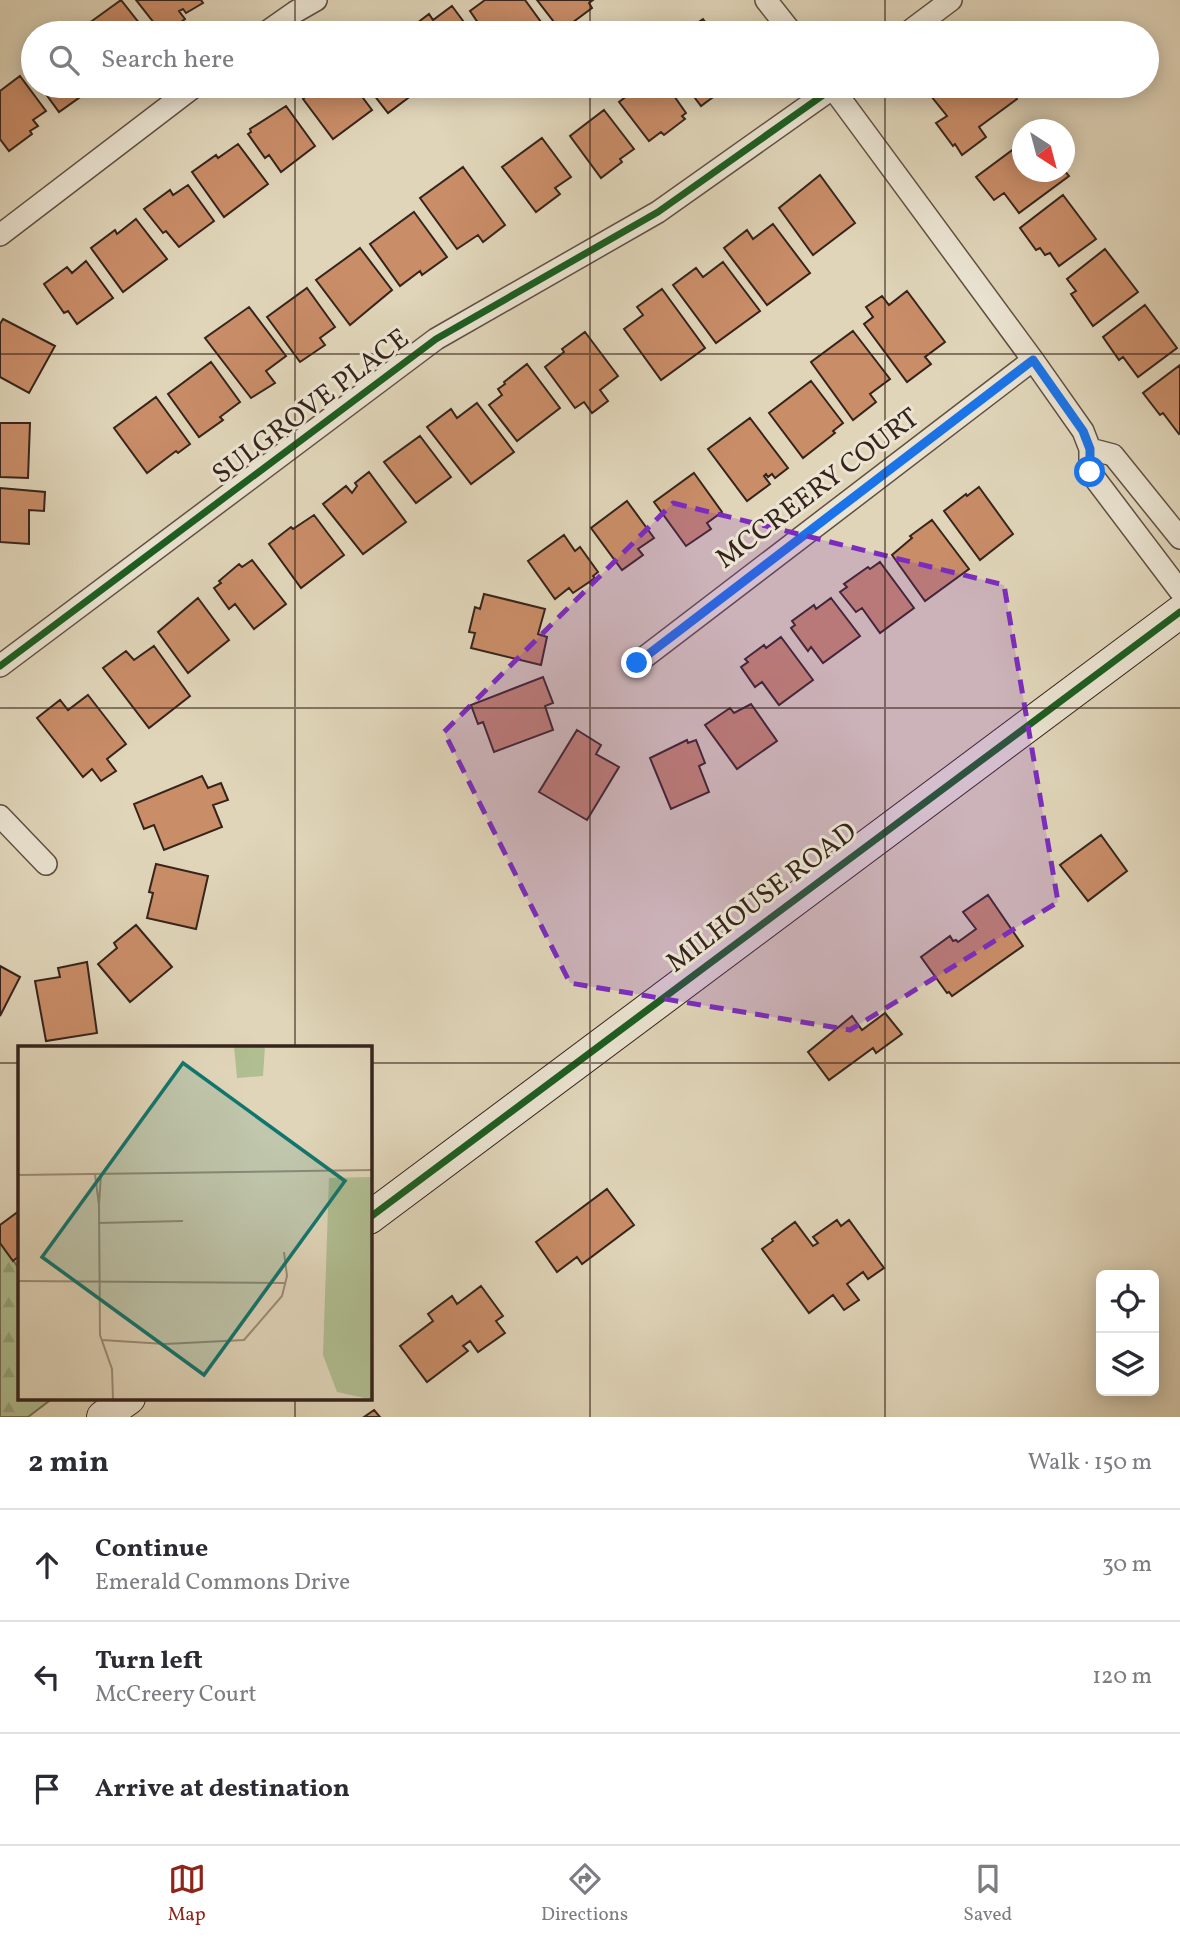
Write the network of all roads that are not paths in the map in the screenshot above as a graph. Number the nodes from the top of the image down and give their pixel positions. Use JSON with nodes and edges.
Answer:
{"nodes":[{"id":1,"x":316,"y":0,"type":"edge"},
{"id":2,"x":766,"y":0,"type":"edge"},
{"id":3,"x":951,"y":0,"type":"edge"},
{"id":4,"x":282,"y":21,"type":"edge"},
{"id":5,"x":783,"y":21,"type":"edge"},
{"id":6,"x":923,"y":21,"type":"edge"},
{"id":7,"x":179,"y":98,"type":"edge"},
{"id":8,"x":818,"y":98,"type":"edge"},
{"id":9,"x":841,"y":98,"type":"edge"},
{"id":10,"x":0,"y":234,"type":"edge"},
{"id":11,"x":1033,"y":360,"type":"junction"},
{"id":12,"x":1090,"y":449,"type":"junction"},
{"id":13,"x":1180,"y":538,"type":"edge"},
{"id":14,"x":1180,"y":591,"type":"edge"},
{"id":15,"x":1180,"y":611,"type":"edge"},
{"id":16,"x":637,"y":663,"type":"dead end"},
{"id":17,"x":0,"y":666,"type":"edge"},
{"id":18,"x":0,"y":816,"type":"edge"},
{"id":19,"x":46,"y":864,"type":"dead end"},
{"id":20,"x":371,"y":1217,"type":"edge"},
{"id":21,"x":126,"y":1400,"type":"edge"},
{"id":22,"x":103,"y":1417,"type":"edge"}],
"edges":[{"from":1,"to":4,"type":"street"},
{"from":2,"to":5,"type":"street"},
{"from":3,"to":6,"type":"street"},
{"from":7,"to":10,"type":"street"},
{"from":8,"to":17,"type":"street","name":"SULGROVE PLACE"},
{"from":9,"to":11,"type":"street"},
{"from":11,"to":12,"type":"street"},
{"from":11,"to":16,"type":"street","name":"MCCREERY COURT"},
{"from":12,"to":13,"type":"street"},
{"from":12,"to":14,"type":"street"},
{"from":15,"to":20,"type":"street","name":"MILHOUSE ROAD"},
{"from":18,"to":19,"type":"street"},
{"from":21,"to":22,"type":"street"}]}
